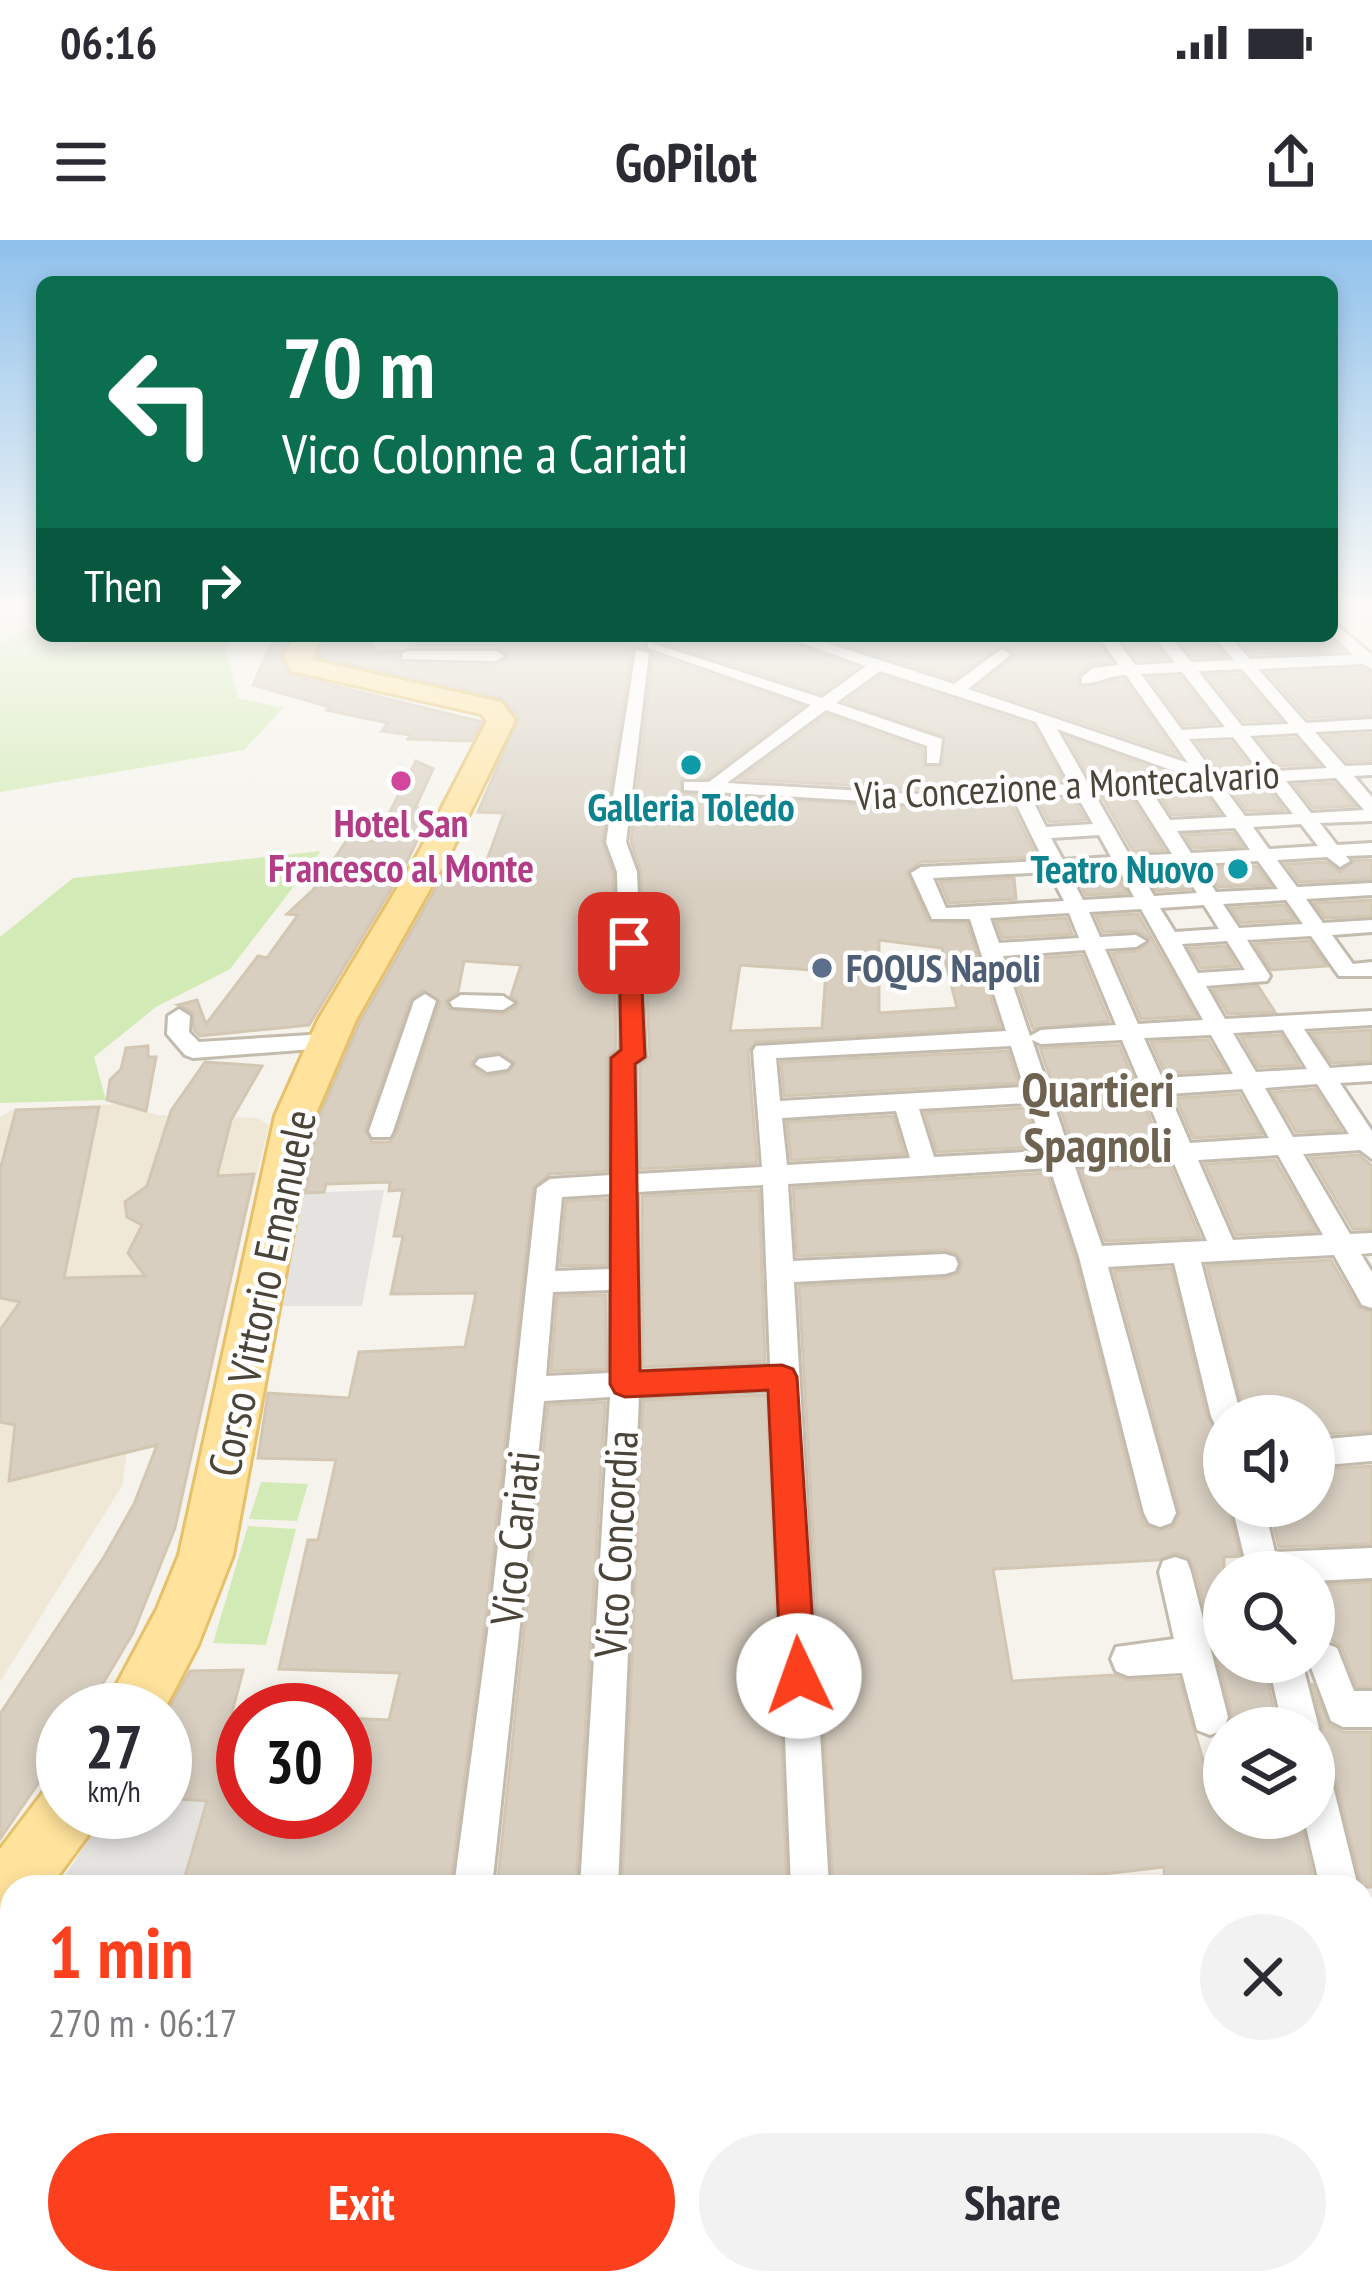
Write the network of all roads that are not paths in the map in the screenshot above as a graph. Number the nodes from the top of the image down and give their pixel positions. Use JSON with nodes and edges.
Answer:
{"nodes":[{"id":1,"x":456,"y":700,"type":"edge"},
{"id":2,"x":634,"y":700,"type":"edge"},
{"id":3,"x":808,"y":700,"type":"edge"},
{"id":4,"x":829,"y":700,"type":"edge"},
{"id":5,"x":987,"y":700,"type":"edge"},
{"id":6,"x":1152,"y":700,"type":"edge"},
{"id":7,"x":1212,"y":700,"type":"edge"},
{"id":8,"x":1277,"y":700,"type":"edge"},
{"id":9,"x":823,"y":704,"type":"junction"},
{"id":10,"x":1042,"y":718,"type":"junction"},
{"id":11,"x":1372,"y":724,"type":"edge"},
{"id":12,"x":1302,"y":728,"type":"junction"},
{"id":13,"x":1237,"y":731,"type":"junction"},
{"id":14,"x":1177,"y":735,"type":"junction"},
{"id":15,"x":933,"y":759,"type":"dead end"},
{"id":16,"x":1372,"y":770,"type":"edge"},
{"id":17,"x":1341,"y":772,"type":"junction"},
{"id":18,"x":1272,"y":776,"type":"junction"},
{"id":19,"x":1210,"y":780,"type":"junction"},
{"id":20,"x":1138,"y":785,"type":"junction"},
{"id":21,"x":691,"y":786,"type":"dead end"},
{"id":22,"x":716,"y":788,"type":"junction"},
{"id":23,"x":1079,"y":788,"type":"junction"},
{"id":24,"x":1019,"y":792,"type":"junction"},
{"id":25,"x":1372,"y":812,"type":"edge"},
{"id":26,"x":1306,"y":819,"type":"junction"},
{"id":27,"x":1240,"y":822,"type":"junction"},
{"id":28,"x":1164,"y":826,"type":"junction"},
{"id":29,"x":1103,"y":830,"type":"junction"},
{"id":30,"x":1040,"y":833,"type":"junction"},
{"id":31,"x":1372,"y":849,"type":"edge"},
{"id":32,"x":1333,"y":851,"type":"junction"},
{"id":33,"x":1263,"y":855,"type":"junction"},
{"id":34,"x":1184,"y":860,"type":"junction"},
{"id":35,"x":1123,"y":864,"type":"junction"},
{"id":36,"x":1058,"y":868,"type":"junction"},
{"id":37,"x":1291,"y":893,"type":"junction"},
{"id":38,"x":1368,"y":893,"type":"edge"},
{"id":39,"x":1210,"y":898,"type":"junction"},
{"id":40,"x":1145,"y":902,"type":"junction"},
{"id":41,"x":1076,"y":906,"type":"junction"},
{"id":42,"x":978,"y":912,"type":"junction"},
{"id":43,"x":1372,"y":926,"type":"edge"},
{"id":44,"x":1317,"y":929,"type":"junction"},
{"id":45,"x":1233,"y":935,"type":"junction"},
{"id":46,"x":1166,"y":939,"type":"junction"},
{"id":47,"x":1136,"y":941,"type":"dead end"},
{"id":48,"x":1092,"y":944,"type":"junction"},
{"id":49,"x":990,"y":950,"type":"junction"},
{"id":50,"x":1372,"y":969,"type":"edge"},
{"id":51,"x":1190,"y":980,"type":"junction"},
{"id":52,"x":1109,"y":984,"type":"junction"},
{"id":53,"x":1082,"y":986,"type":"dead end"},
{"id":54,"x":425,"y":1001,"type":"dead end"},
{"id":55,"x":461,"y":1002,"type":"dead end"},
{"id":56,"x":503,"y":1003,"type":"dead end"},
{"id":57,"x":179,"y":1016,"type":"dead end"},
{"id":58,"x":1372,"y":1018,"type":"edge"},
{"id":59,"x":1289,"y":1023,"type":"junction"},
{"id":60,"x":1217,"y":1027,"type":"junction"},
{"id":61,"x":1130,"y":1032,"type":"junction"},
{"id":62,"x":1030,"y":1038,"type":"junction"},
{"id":63,"x":326,"y":1041,"type":"junction"},
{"id":64,"x":1372,"y":1073,"type":"edge"},
{"id":65,"x":1325,"y":1076,"type":"junction"},
{"id":66,"x":1260,"y":1080,"type":"junction"},
{"id":67,"x":1154,"y":1087,"type":"junction"},
{"id":68,"x":1037,"y":1094,"type":"junction"},
{"id":69,"x":905,"y":1102,"type":"junction"},
{"id":70,"x":769,"y":1110,"type":"junction"},
{"id":71,"x":381,"y":1130,"type":"dead end"},
{"id":72,"x":1370,"y":1144,"type":"edge"},
{"id":73,"x":1287,"y":1146,"type":"junction"},
{"id":74,"x":1182,"y":1152,"type":"junction"},
{"id":75,"x":1059,"y":1160,"type":"junction"},
{"id":76,"x":925,"y":1167,"type":"junction"},
{"id":77,"x":775,"y":1175,"type":"junction"},
{"id":78,"x":626,"y":1184,"type":"junction"},
{"id":79,"x":1372,"y":1243,"type":"edge"},
{"id":80,"x":1343,"y":1244,"type":"junction"},
{"id":81,"x":1224,"y":1250,"type":"junction"},
{"id":82,"x":1185,"y":1252,"type":"junction"},
{"id":83,"x":1092,"y":1257,"type":"junction"},
{"id":84,"x":944,"y":1264,"type":"dead end"},
{"id":85,"x":778,"y":1272,"type":"junction"},
{"id":86,"x":624,"y":1279,"type":"junction"},
{"id":87,"x":541,"y":1282,"type":"junction"},
{"id":88,"x":1372,"y":1297,"type":"edge"},
{"id":89,"x":782,"y":1377,"type":"junction"},
{"id":90,"x":625,"y":1384,"type":"junction"},
{"id":91,"x":530,"y":1389,"type":"junction"},
{"id":92,"x":1221,"y":1395,"type":"edge"},
{"id":93,"x":1372,"y":1448,"type":"edge"},
{"id":94,"x":1335,"y":1451,"type":"edge"},
{"id":95,"x":1160,"y":1514,"type":"dead end"},
{"id":96,"x":1372,"y":1563,"type":"edge"},
{"id":97,"x":1335,"y":1565,"type":"edge"},
{"id":98,"x":1175,"y":1572,"type":"dead end"},
{"id":99,"x":1197,"y":1655,"type":"junction"},
{"id":100,"x":1127,"y":1659,"type":"dead end"},
{"id":101,"x":147,"y":1683,"type":"edge"},
{"id":102,"x":1333,"y":1683,"type":"edge"},
{"id":103,"x":1208,"y":1707,"type":"edge"},
{"id":104,"x":1372,"y":1708,"type":"edge"},
{"id":105,"x":47,"y":1839,"type":"edge"},
{"id":106,"x":1328,"y":1839,"type":"edge"},
{"id":107,"x":20,"y":1875,"type":"edge"},
{"id":108,"x":474,"y":1875,"type":"edge"},
{"id":109,"x":600,"y":1875,"type":"edge"},
{"id":110,"x":809,"y":1875,"type":"edge"},
{"id":111,"x":1336,"y":1875,"type":"edge"}],
"edges":[{"from":1,"to":63,"type":"main road","name":"Corso Vittorio Emanuele"},
{"from":2,"to":78,"type":"street","name":"Vico Concordia"},
{"from":3,"to":9,"type":"street","name":"Vico Concordia"},
{"from":4,"to":9,"type":"street"},
{"from":5,"to":10,"type":"street"},
{"from":6,"to":14,"type":"street"},
{"from":7,"to":13,"type":"street"},
{"from":8,"to":12,"type":"street"},
{"from":9,"to":15,"type":"street"},
{"from":9,"to":22,"type":"street"},
{"from":10,"to":19,"type":"street"},
{"from":10,"to":23,"type":"street"},
{"from":11,"to":12,"type":"street"},
{"from":12,"to":13,"type":"street"},
{"from":12,"to":17,"type":"street"},
{"from":13,"to":14,"type":"street"},
{"from":13,"to":18,"type":"street"},
{"from":14,"to":19,"type":"street"},
{"from":16,"to":17,"type":"street","name":"Via Concezione a Montecalvario"},
{"from":17,"to":18,"type":"street","name":"Via Concezione a Montecalvario"},
{"from":17,"to":25,"type":"street"},
{"from":18,"to":19,"type":"street","name":"Via Concezione a Montecalvario"},
{"from":18,"to":26,"type":"street"},
{"from":19,"to":20,"type":"street","name":"Via Concezione a Montecalvario"},
{"from":19,"to":27,"type":"street"},
{"from":20,"to":23,"type":"street","name":"Via Concezione a Montecalvario"},
{"from":20,"to":28,"type":"street"},
{"from":21,"to":22,"type":"street","name":"Via Concezione a Montecalvario"},
{"from":22,"to":24,"type":"street","name":"Via Concezione a Montecalvario"},
{"from":23,"to":24,"type":"street","name":"Via Concezione a Montecalvario"},
{"from":23,"to":29,"type":"street"},
{"from":24,"to":30,"type":"street"},
{"from":25,"to":26,"type":"street"},
{"from":26,"to":27,"type":"street"},
{"from":26,"to":32,"type":"street"},
{"from":27,"to":28,"type":"street"},
{"from":27,"to":33,"type":"street"},
{"from":28,"to":34,"type":"street"},
{"from":29,"to":30,"type":"street"},
{"from":29,"to":35,"type":"street"},
{"from":30,"to":36,"type":"street"},
{"from":31,"to":32,"type":"street"},
{"from":32,"to":33,"type":"street"},
{"from":32,"to":38,"type":"street"},
{"from":33,"to":34,"type":"street"},
{"from":33,"to":37,"type":"street"},
{"from":34,"to":35,"type":"street"},
{"from":34,"to":39,"type":"street"},
{"from":35,"to":36,"type":"street"},
{"from":35,"to":40,"type":"street"},
{"from":36,"to":41,"type":"street"},
{"from":36,"to":42,"type":"street"},
{"from":37,"to":38,"type":"street"},
{"from":37,"to":39,"type":"street"},
{"from":37,"to":44,"type":"street"},
{"from":39,"to":40,"type":"street"},
{"from":39,"to":45,"type":"street"},
{"from":40,"to":41,"type":"street"},
{"from":40,"to":46,"type":"street"},
{"from":41,"to":42,"type":"street"},
{"from":41,"to":48,"type":"street"},
{"from":42,"to":49,"type":"street"},
{"from":43,"to":44,"type":"street"},
{"from":44,"to":45,"type":"street"},
{"from":44,"to":50,"type":"street"},
{"from":45,"to":46,"type":"street"},
{"from":45,"to":51,"type":"street"},
{"from":46,"to":51,"type":"street"},
{"from":47,"to":48,"type":"street"},
{"from":48,"to":49,"type":"street"},
{"from":48,"to":52,"type":"street"},
{"from":49,"to":62,"type":"street"},
{"from":51,"to":60,"type":"street"},
{"from":52,"to":53,"type":"street"},
{"from":52,"to":61,"type":"street"},
{"from":54,"to":71,"type":"street"},
{"from":55,"to":56,"type":"street"},
{"from":57,"to":63,"type":"street"},
{"from":58,"to":59,"type":"street"},
{"from":59,"to":60,"type":"street"},
{"from":59,"to":65,"type":"street"},
{"from":60,"to":61,"type":"street"},
{"from":60,"to":66,"type":"street"},
{"from":61,"to":62,"type":"street"},
{"from":61,"to":67,"type":"street"},
{"from":62,"to":68,"type":"street"},
{"from":62,"to":70,"type":"street"},
{"from":63,"to":101,"type":"main road","name":"Corso Vittorio Emanuele"},
{"from":64,"to":65,"type":"street"},
{"from":65,"to":66,"type":"street"},
{"from":65,"to":72,"type":"street"},
{"from":66,"to":67,"type":"street"},
{"from":66,"to":73,"type":"street"},
{"from":67,"to":74,"type":"street"},
{"from":68,"to":69,"type":"street"},
{"from":68,"to":75,"type":"street"},
{"from":69,"to":70,"type":"street"},
{"from":69,"to":76,"type":"street"},
{"from":70,"to":77,"type":"street"},
{"from":72,"to":73,"type":"street"},
{"from":73,"to":74,"type":"street"},
{"from":73,"to":80,"type":"street"},
{"from":74,"to":75,"type":"street"},
{"from":74,"to":81,"type":"street"},
{"from":75,"to":76,"type":"street"},
{"from":75,"to":83,"type":"street"},
{"from":76,"to":77,"type":"street"},
{"from":77,"to":78,"type":"street"},
{"from":77,"to":85,"type":"street"},
{"from":78,"to":86,"type":"street","name":"Vico Concordia"},
{"from":78,"to":87,"type":"street","name":"Vico Cariati"},
{"from":79,"to":80,"type":"street"},
{"from":80,"to":81,"type":"street"},
{"from":80,"to":88,"type":"street"},
{"from":81,"to":82,"type":"street"},
{"from":82,"to":83,"type":"street"},
{"from":82,"to":92,"type":"street"},
{"from":83,"to":95,"type":"street"},
{"from":84,"to":85,"type":"street"},
{"from":85,"to":89,"type":"street"},
{"from":86,"to":87,"type":"street"},
{"from":86,"to":90,"type":"street","name":"Vico Concordia"},
{"from":87,"to":91,"type":"street","name":"Vico Cariati"},
{"from":89,"to":90,"type":"street"},
{"from":89,"to":110,"type":"street"},
{"from":90,"to":91,"type":"street"},
{"from":90,"to":109,"type":"street","name":"Vico Concordia"},
{"from":91,"to":108,"type":"street","name":"Vico Cariati"},
{"from":93,"to":94,"type":"street"},
{"from":96,"to":97,"type":"street"},
{"from":98,"to":99,"type":"street"},
{"from":99,"to":100,"type":"street"},
{"from":99,"to":103,"type":"street"},
{"from":102,"to":104,"type":"street"},
{"from":105,"to":107,"type":"main road"},
{"from":106,"to":111,"type":"street"}]}
